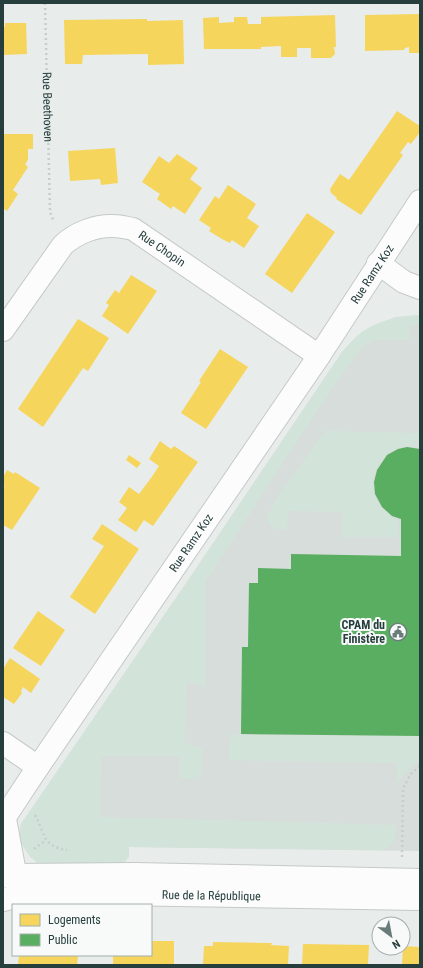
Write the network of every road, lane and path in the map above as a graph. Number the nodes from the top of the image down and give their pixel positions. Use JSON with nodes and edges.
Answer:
{"nodes":[{"id":1,"x":45,"y":3,"type":"edge"},
{"id":2,"x":420,"y":201,"type":"edge"},
{"id":3,"x":50,"y":212,"type":"dead end"},
{"id":4,"x":378,"y":263,"type":"junction"},
{"id":5,"x":420,"y":288,"type":"edge"},
{"id":6,"x":3,"y":330,"type":"edge"},
{"id":7,"x":319,"y":356,"type":"junction"},
{"id":8,"x":3,"y":743,"type":"edge"},
{"id":9,"x":420,"y":766,"type":"edge"},
{"id":10,"x":38,"y":767,"type":"junction"},
{"id":11,"x":17,"y":798,"type":"junction"},
{"id":12,"x":4,"y":819,"type":"edge"},
{"id":13,"x":71,"y":850,"type":"dead end"},
{"id":14,"x":411,"y":880,"type":"edge"},
{"id":15,"x":10,"y":887,"type":"edge"},
{"id":16,"x":420,"y":899,"type":"edge"}],
"edges":[{"from":1,"to":3,"type":"path","name":"Rue Beethoven"},
{"from":2,"to":4,"type":"street","name":"Rue Ramz Koz"},
{"from":4,"to":5,"type":"street"},
{"from":4,"to":7,"type":"street","name":"Rue Ramz Koz"},
{"from":6,"to":7,"type":"street","name":"Rue Chopin"},
{"from":7,"to":10,"type":"street","name":"Rue Ramz Koz"},
{"from":8,"to":10,"type":"street"},
{"from":9,"to":14,"type":"path"},
{"from":10,"to":11,"type":"street","name":"Rue Ramz Koz"},
{"from":11,"to":12,"type":"street","name":"Rue Ramz Koz"},
{"from":11,"to":13,"type":"path"},
{"from":12,"to":15,"type":"street","name":"Rue Ramz Koz"},
{"from":14,"to":15,"type":"street","name":"Rue de la République"},
{"from":15,"to":16,"type":"street","name":"Rue de la République"}]}
